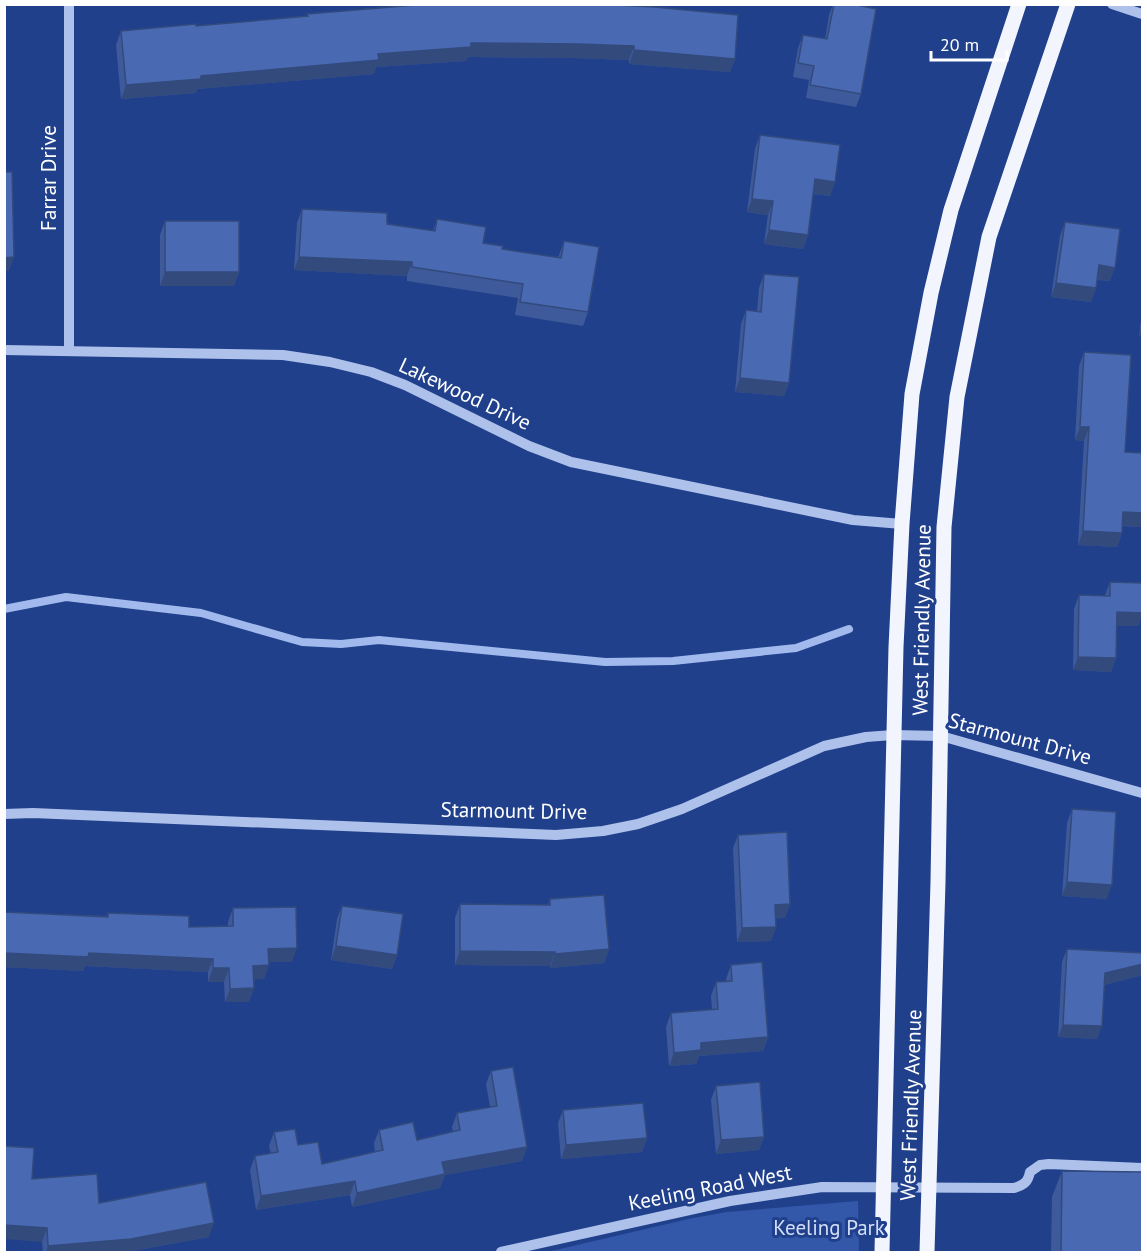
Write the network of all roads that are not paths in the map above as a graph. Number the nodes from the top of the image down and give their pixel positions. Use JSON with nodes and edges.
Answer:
{"nodes":[{"id":1,"x":69,"y":4,"type":"edge"},
{"id":2,"x":1019,"y":4,"type":"edge"},
{"id":3,"x":1068,"y":4,"type":"edge"},
{"id":4,"x":1112,"y":4,"type":"edge"},
{"id":5,"x":1143,"y":14,"type":"edge"},
{"id":6,"x":4,"y":350,"type":"edge"},
{"id":7,"x":69,"y":351,"type":"junction"},
{"id":8,"x":902,"y":524,"type":"junction"},
{"id":9,"x":893,"y":735,"type":"junction"},
{"id":10,"x":941,"y":736,"type":"junction"},
{"id":11,"x":1143,"y":794,"type":"edge"},
{"id":12,"x":4,"y":814,"type":"edge"},
{"id":13,"x":1143,"y":1168,"type":"edge"},
{"id":14,"x":884,"y":1188,"type":"junction"},
{"id":15,"x":930,"y":1188,"type":"junction"},
{"id":16,"x":501,"y":1252,"type":"edge"},
{"id":17,"x":882,"y":1252,"type":"edge"},
{"id":18,"x":927,"y":1252,"type":"edge"}],
"edges":[{"from":1,"to":7,"type":"street","name":"Farrar Drive"},
{"from":2,"to":8,"type":"main road","name":"West Friendly Avenue"},
{"from":3,"to":10,"type":"main road","name":"West Friendly Avenue"},
{"from":4,"to":5,"type":"street"},
{"from":6,"to":7,"type":"street","name":"Lakewood Drive"},
{"from":7,"to":8,"type":"street","name":"Lakewood Drive"},
{"from":8,"to":9,"type":"main road","name":"West Friendly Avenue"},
{"from":9,"to":10,"type":"street","name":"Starmount Drive"},
{"from":9,"to":12,"type":"street","name":"Starmount Drive"},
{"from":9,"to":14,"type":"main road","name":"West Friendly Avenue"},
{"from":10,"to":11,"type":"street","name":"Starmount Drive"},
{"from":10,"to":15,"type":"main road","name":"West Friendly Avenue"},
{"from":13,"to":15,"type":"street","name":"Keeling Road West"},
{"from":14,"to":15,"type":"street","name":"Keeling Road West"},
{"from":14,"to":16,"type":"street","name":"Keeling Road West"},
{"from":14,"to":17,"type":"main road","name":"West Friendly Avenue"},
{"from":15,"to":18,"type":"main road","name":"West Friendly Avenue"}]}
